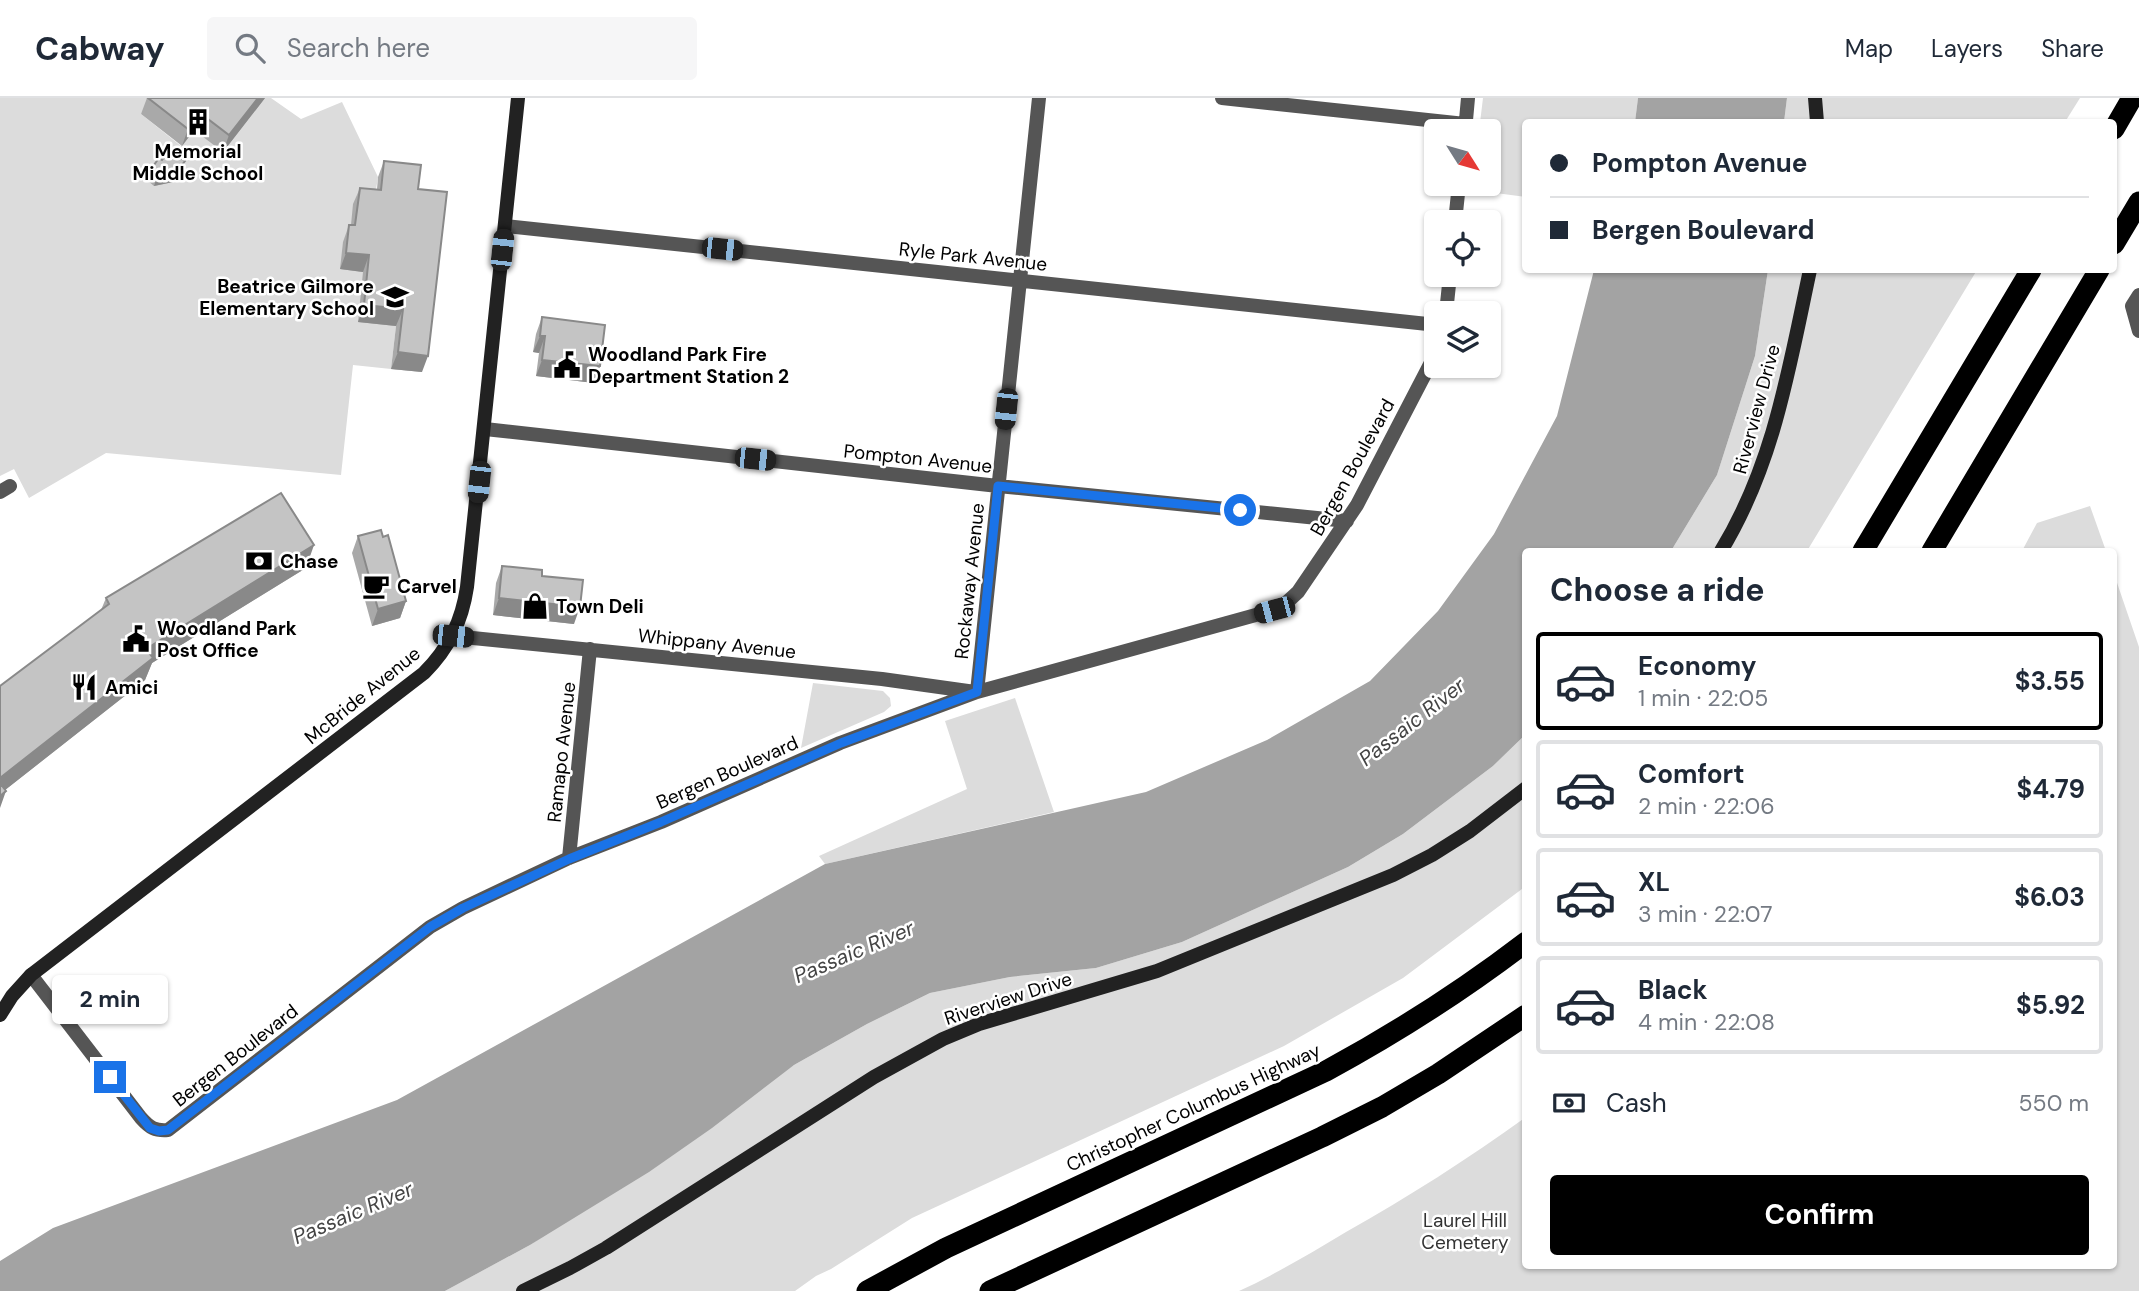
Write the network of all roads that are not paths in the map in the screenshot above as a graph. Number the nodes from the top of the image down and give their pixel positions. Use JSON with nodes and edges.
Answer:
{"nodes":[{"id":1,"x":518,"y":98,"type":"edge"},
{"id":2,"x":1039,"y":98,"type":"edge"},
{"id":3,"x":1222,"y":98,"type":"edge"},
{"id":4,"x":1468,"y":98,"type":"edge"},
{"id":5,"x":1815,"y":98,"type":"edge"},
{"id":6,"x":2132,"y":98,"type":"edge"},
{"id":7,"x":1466,"y":119,"type":"edge"},
{"id":8,"x":1816,"y":119,"type":"edge"},
{"id":9,"x":1424,"y":123,"type":"edge"},
{"id":10,"x":2117,"y":124,"type":"edge"},
{"id":11,"x":2139,"y":202,"type":"edge"},
{"id":12,"x":505,"y":226,"type":"junction"},
{"id":13,"x":2117,"y":239,"type":"edge"},
{"id":14,"x":1809,"y":273,"type":"edge"},
{"id":15,"x":2029,"y":273,"type":"edge"},
{"id":16,"x":2097,"y":273,"type":"edge"},
{"id":17,"x":1020,"y":281,"type":"junction"},
{"id":18,"x":2137,"y":298,"type":"edge"},
{"id":19,"x":1424,"y":324,"type":"edge"},
{"id":20,"x":2139,"y":331,"type":"edge"},
{"id":21,"x":1424,"y":375,"type":"edge"},
{"id":22,"x":485,"y":429,"type":"junction"},
{"id":23,"x":998,"y":486,"type":"junction"},
{"id":24,"x":1347,"y":520,"type":"junction"},
{"id":25,"x":1723,"y":548,"type":"edge"},
{"id":26,"x":1865,"y":548,"type":"edge"},
{"id":27,"x":1934,"y":548,"type":"edge"},
{"id":28,"x":453,"y":636,"type":"junction"},
{"id":29,"x":590,"y":649,"type":"junction"},
{"id":30,"x":977,"y":692,"type":"junction"},
{"id":31,"x":1522,"y":791,"type":"edge"},
{"id":32,"x":569,"y":859,"type":"junction"},
{"id":33,"x":1522,"y":946,"type":"edge"},
{"id":34,"x":32,"y":975,"type":"junction"},
{"id":35,"x":0,"y":1015,"type":"edge"},
{"id":36,"x":1522,"y":1018,"type":"edge"},
{"id":37,"x":523,"y":1291,"type":"edge"},
{"id":38,"x":866,"y":1291,"type":"edge"},
{"id":39,"x":990,"y":1291,"type":"edge"}],
"edges":[{"from":1,"to":12,"type":"street","name":"McBride Avenue"},
{"from":2,"to":17,"type":"street","name":"Rockaway Avenue"},
{"from":3,"to":9,"type":"street"},
{"from":4,"to":7,"type":"street"},
{"from":5,"to":8,"type":"street"},
{"from":6,"to":10,"type":"highway"},
{"from":11,"to":13,"type":"highway"},
{"from":12,"to":17,"type":"street","name":"Ryle Park Avenue"},
{"from":12,"to":22,"type":"street","name":"McBride Avenue"},
{"from":14,"to":25,"type":"street","name":"Riverview Drive"},
{"from":15,"to":26,"type":"highway"},
{"from":16,"to":27,"type":"highway"},
{"from":17,"to":19,"type":"street","name":"Ryle Park Avenue"},
{"from":17,"to":23,"type":"street","name":"Rockaway Avenue"},
{"from":18,"to":20,"type":"street"},
{"from":21,"to":24,"type":"street","name":"Bergen Boulevard"},
{"from":22,"to":23,"type":"street","name":"Pompton Avenue"},
{"from":22,"to":28,"type":"street","name":"McBride Avenue"},
{"from":23,"to":24,"type":"street","name":"Pompton Avenue"},
{"from":23,"to":30,"type":"street","name":"Rockaway Avenue"},
{"from":24,"to":30,"type":"street","name":"Bergen Boulevard"},
{"from":28,"to":29,"type":"street","name":"Whippany Avenue"},
{"from":28,"to":34,"type":"street","name":"McBride Avenue"},
{"from":29,"to":30,"type":"street","name":"Whippany Avenue"},
{"from":29,"to":32,"type":"street","name":"Ramapo Avenue"},
{"from":30,"to":32,"type":"street","name":"Bergen Boulevard"},
{"from":31,"to":37,"type":"street","name":"Riverview Drive"},
{"from":32,"to":34,"type":"street","name":"Bergen Boulevard"},
{"from":33,"to":38,"type":"highway","name":"Christopher Columbus Highway"},
{"from":34,"to":35,"type":"street","name":"McBride Avenue"},
{"from":36,"to":39,"type":"highway"}]}
